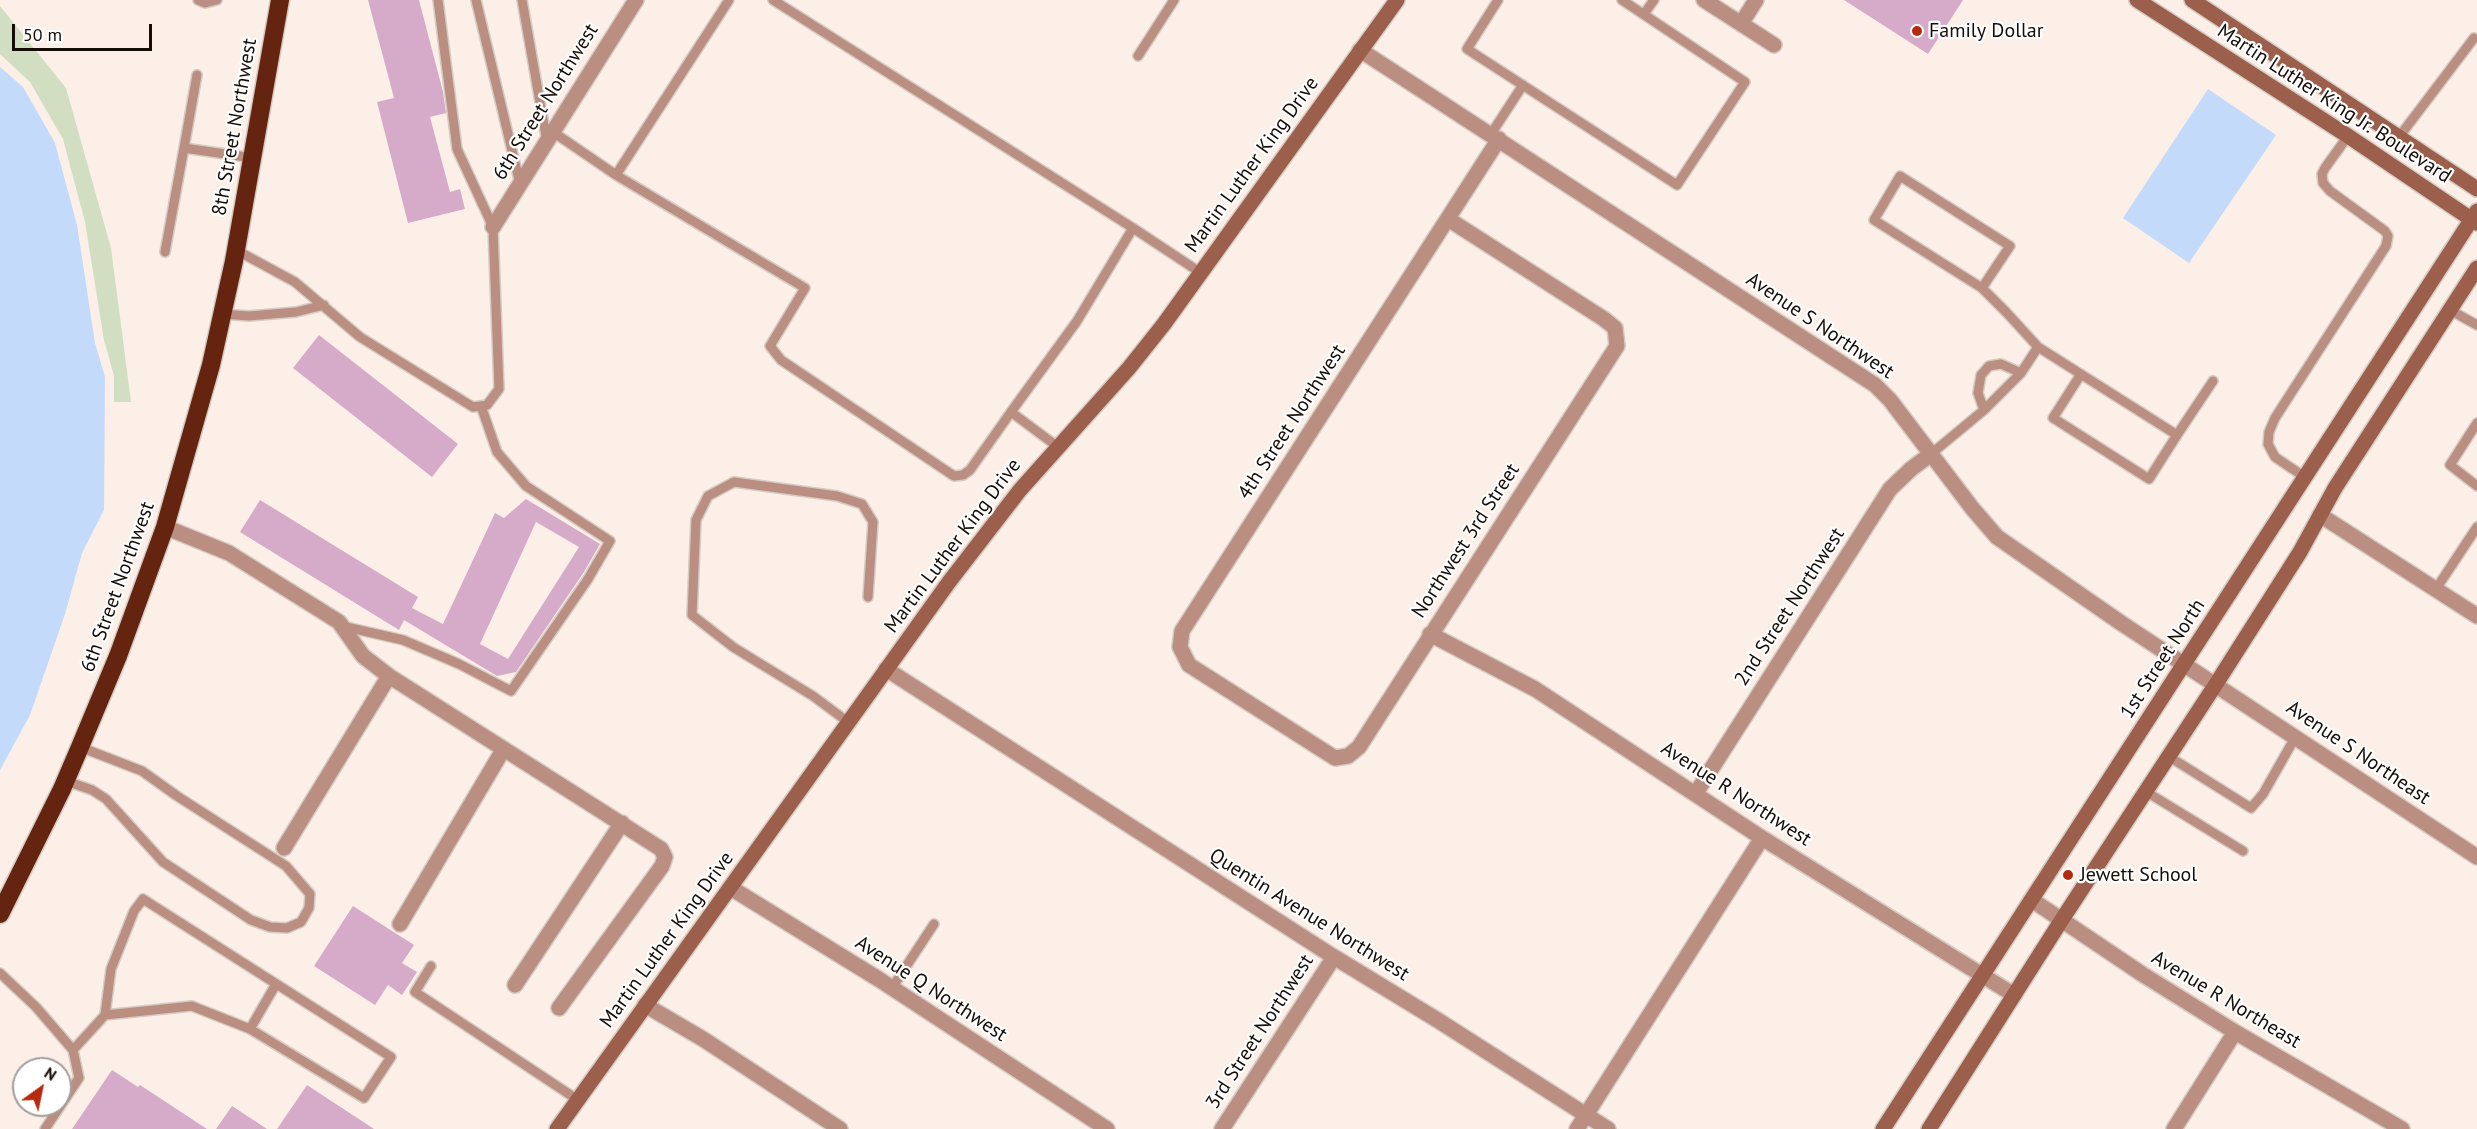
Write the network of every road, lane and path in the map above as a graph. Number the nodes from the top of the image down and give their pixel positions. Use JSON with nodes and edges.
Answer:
{"nodes":[{"id":1,"x":198,"y":0,"type":"edge"},
{"id":2,"x":217,"y":0,"type":"edge"},
{"id":3,"x":280,"y":0,"type":"edge"},
{"id":4,"x":438,"y":0,"type":"edge"},
{"id":5,"x":476,"y":0,"type":"edge"},
{"id":6,"x":522,"y":0,"type":"edge"},
{"id":7,"x":729,"y":0,"type":"edge"},
{"id":8,"x":773,"y":0,"type":"edge"},
{"id":9,"x":1174,"y":0,"type":"edge"},
{"id":10,"x":1397,"y":0,"type":"edge"},
{"id":11,"x":1498,"y":0,"type":"edge"},
{"id":12,"x":1622,"y":0,"type":"edge"},
{"id":13,"x":1654,"y":0,"type":"edge"},
{"id":14,"x":1704,"y":0,"type":"edge"},
{"id":15,"x":1756,"y":0,"type":"edge"},
{"id":16,"x":2136,"y":0,"type":"edge"},
{"id":17,"x":2192,"y":0,"type":"edge"},
{"id":18,"x":631,"y":2,"type":"edge"},
{"id":19,"x":1644,"y":14,"type":"junction"},
{"id":20,"x":1741,"y":24,"type":"junction"},
{"id":21,"x":2474,"y":38,"type":"dead end"},
{"id":22,"x":1774,"y":45,"type":"dead end"},
{"id":23,"x":1360,"y":50,"type":"junction"},
{"id":24,"x":1138,"y":56,"type":"dead end"},
{"id":25,"x":197,"y":75,"type":"dead end"},
{"id":26,"x":1523,"y":85,"type":"junction"},
{"id":27,"x":1495,"y":136,"type":"junction"},
{"id":28,"x":2348,"y":136,"type":"junction"},
{"id":29,"x":550,"y":137,"type":"junction"},
{"id":30,"x":2399,"y":137,"type":"junction"},
{"id":31,"x":184,"y":148,"type":"junction"},
{"id":32,"x":253,"y":158,"type":"junction"},
{"id":33,"x":615,"y":175,"type":"junction"},
{"id":34,"x":520,"y":185,"type":"junction"},
{"id":35,"x":2477,"y":189,"type":"edge"},
{"id":36,"x":2475,"y":218,"type":"edge"},
{"id":37,"x":1448,"y":219,"type":"junction"},
{"id":38,"x":494,"y":227,"type":"junction"},
{"id":39,"x":1133,"y":228,"type":"junction"},
{"id":40,"x":165,"y":252,"type":"dead end"},
{"id":41,"x":235,"y":256,"type":"junction"},
{"id":42,"x":2477,"y":268,"type":"edge"},
{"id":43,"x":1201,"y":273,"type":"junction"},
{"id":44,"x":1982,"y":288,"type":"junction"},
{"id":45,"x":324,"y":305,"type":"junction"},
{"id":46,"x":2450,"y":310,"type":"junction"},
{"id":47,"x":222,"y":314,"type":"junction"},
{"id":48,"x":2477,"y":325,"type":"edge"},
{"id":49,"x":2038,"y":347,"type":"junction"},
{"id":50,"x":2021,"y":373,"type":"junction"},
{"id":51,"x":2081,"y":374,"type":"junction"},
{"id":52,"x":2213,"y":381,"type":"dead end"},
{"id":53,"x":482,"y":406,"type":"junction"},
{"id":54,"x":1984,"y":410,"type":"junction"},
{"id":55,"x":1011,"y":412,"type":"junction"},
{"id":56,"x":2477,"y":423,"type":"edge"},
{"id":57,"x":2177,"y":435,"type":"junction"},
{"id":58,"x":1058,"y":447,"type":"junction"},
{"id":59,"x":1931,"y":454,"type":"junction"},
{"id":60,"x":2306,"y":478,"type":"junction"},
{"id":61,"x":2477,"y":486,"type":"edge"},
{"id":62,"x":2320,"y":515,"type":"junction"},
{"id":63,"x":165,"y":527,"type":"junction"},
{"id":64,"x":2475,"y":533,"type":"edge"},
{"id":65,"x":2436,"y":589,"type":"junction"},
{"id":66,"x":868,"y":597,"type":"dead end"},
{"id":67,"x":2477,"y":616,"type":"edge"},
{"id":68,"x":341,"y":626,"type":"junction"},
{"id":69,"x":1431,"y":634,"type":"junction"},
{"id":70,"x":2186,"y":664,"type":"junction"},
{"id":71,"x":886,"y":669,"type":"junction"},
{"id":72,"x":389,"y":676,"type":"junction"},
{"id":73,"x":2216,"y":684,"type":"junction"},
{"id":74,"x":848,"y":722,"type":"junction"},
{"id":75,"x":2296,"y":736,"type":"junction"},
{"id":76,"x":80,"y":747,"type":"junction"},
{"id":77,"x":503,"y":750,"type":"junction"},
{"id":78,"x":2168,"y":756,"type":"junction"},
{"id":79,"x":1342,"y":757,"type":"joint"},
{"id":80,"x":66,"y":781,"type":"junction"},
{"id":81,"x":2145,"y":791,"type":"junction"},
{"id":82,"x":1696,"y":793,"type":"junction"},
{"id":83,"x":622,"y":824,"type":"junction"},
{"id":84,"x":1762,"y":838,"type":"junction"},
{"id":85,"x":284,"y":848,"type":"dead end"},
{"id":86,"x":2243,"y":851,"type":"dead end"},
{"id":87,"x":2477,"y":857,"type":"edge"},
{"id":88,"x":731,"y":888,"type":"junction"},
{"id":89,"x":2032,"y":900,"type":"junction"},
{"id":90,"x":0,"y":914,"type":"edge"},
{"id":91,"x":2061,"y":921,"type":"junction"},
{"id":92,"x":400,"y":924,"type":"dead end"},
{"id":93,"x":934,"y":924,"type":"dead end"},
{"id":94,"x":1334,"y":957,"type":"junction"},
{"id":95,"x":431,"y":966,"type":"dead end"},
{"id":96,"x":0,"y":973,"type":"edge"},
{"id":97,"x":1983,"y":975,"type":"junction"},
{"id":98,"x":276,"y":984,"type":"junction"},
{"id":99,"x":515,"y":985,"type":"dead end"},
{"id":100,"x":892,"y":988,"type":"junction"},
{"id":101,"x":2014,"y":995,"type":"junction"},
{"id":102,"x":645,"y":1005,"type":"junction"},
{"id":103,"x":559,"y":1008,"type":"dead end"},
{"id":104,"x":105,"y":1015,"type":"junction"},
{"id":105,"x":249,"y":1029,"type":"junction"},
{"id":106,"x":2235,"y":1032,"type":"junction"},
{"id":107,"x":73,"y":1050,"type":"junction"},
{"id":108,"x":578,"y":1100,"type":"junction"},
{"id":109,"x":1587,"y":1115,"type":"junction"},
{"id":110,"x":2377,"y":1123,"type":"edge"},
{"id":111,"x":45,"y":1129,"type":"edge"},
{"id":112,"x":557,"y":1129,"type":"edge"},
{"id":113,"x":840,"y":1129,"type":"edge"},
{"id":114,"x":1107,"y":1129,"type":"edge"},
{"id":115,"x":1222,"y":1129,"type":"edge"},
{"id":116,"x":1577,"y":1129,"type":"edge"},
{"id":117,"x":1608,"y":1129,"type":"edge"},
{"id":118,"x":1882,"y":1129,"type":"edge"},
{"id":119,"x":1929,"y":1129,"type":"edge"},
{"id":120,"x":2174,"y":1129,"type":"edge"},
{"id":121,"x":2402,"y":1129,"type":"edge"}],
"edges":[{"from":1,"to":2,"type":"lane"},
{"from":3,"to":32,"type":"highway","name":"8th Street Northwest"},
{"from":4,"to":38,"type":"lane"},
{"from":5,"to":34,"type":"lane"},
{"from":6,"to":29,"type":"lane"},
{"from":7,"to":33,"type":"lane"},
{"from":8,"to":39,"type":"lane"},
{"from":9,"to":24,"type":"lane"},
{"from":10,"to":23,"type":"main road","name":"Martin Luther King Drive"},
{"from":11,"to":26,"type":"lane"},
{"from":12,"to":19,"type":"lane"},
{"from":13,"to":19,"type":"lane"},
{"from":14,"to":20,"type":"street"},
{"from":15,"to":20,"type":"street"},
{"from":16,"to":28,"type":"main road","name":"Martin Luther King Jr. Boulevard"},
{"from":17,"to":30,"type":"main road","name":"Martin Luther King Jr. Boulevard"},
{"from":18,"to":29,"type":"street","name":"6th Street Northwest"},
{"from":19,"to":26,"type":"lane"},
{"from":20,"to":22,"type":"street"},
{"from":21,"to":30,"type":"lane"},
{"from":23,"to":27,"type":"street","name":"Avenue S Northwest"},
{"from":23,"to":43,"type":"main road","name":"Martin Luther King Drive"},
{"from":25,"to":31,"type":"lane"},
{"from":26,"to":27,"type":"lane"},
{"from":27,"to":37,"type":"street","name":"4th Street Northwest"},
{"from":27,"to":59,"type":"street","name":"Avenue S Northwest"},
{"from":28,"to":36,"type":"main road","name":"Martin Luther King Jr. Boulevard"},
{"from":28,"to":60,"type":"lane"},
{"from":29,"to":33,"type":"lane"},
{"from":29,"to":34,"type":"street","name":"6th Street Northwest"},
{"from":30,"to":35,"type":"main road","name":"Martin Luther King Jr. Boulevard"},
{"from":31,"to":32,"type":"lane"},
{"from":31,"to":40,"type":"lane"},
{"from":32,"to":41,"type":"highway","name":"8th Street Northwest"},
{"from":33,"to":55,"type":"lane"},
{"from":34,"to":38,"type":"street","name":"6th Street Northwest"},
{"from":36,"to":60,"type":"main road","name":"1st Street North"},
{"from":37,"to":69,"type":"street","name":"Northwest 3rd Street"},
{"from":37,"to":79,"type":"street","name":"4th Street Northwest"},
{"from":38,"to":53,"type":"lane"},
{"from":39,"to":43,"type":"lane"},
{"from":39,"to":55,"type":"lane"},
{"from":41,"to":45,"type":"lane"},
{"from":41,"to":47,"type":"highway","name":"6th Street Northwest"},
{"from":42,"to":46,"type":"main road"},
{"from":43,"to":58,"type":"main road","name":"Martin Luther King Drive"},
{"from":44,"to":44,"type":"lane"},
{"from":44,"to":49,"type":"lane"},
{"from":45,"to":47,"type":"lane"},
{"from":45,"to":53,"type":"lane"},
{"from":46,"to":48,"type":"lane"},
{"from":46,"to":62,"type":"main road"},
{"from":47,"to":63,"type":"highway","name":"6th Street Northwest"},
{"from":49,"to":50,"type":"lane"},
{"from":49,"to":51,"type":"lane"},
{"from":50,"to":54,"type":"lane"},
{"from":50,"to":54,"type":"lane"},
{"from":51,"to":57,"type":"lane"},
{"from":51,"to":57,"type":"lane"},
{"from":52,"to":57,"type":"lane"},
{"from":53,"to":68,"type":"lane"},
{"from":54,"to":59,"type":"lane"},
{"from":55,"to":58,"type":"lane"},
{"from":56,"to":61,"type":"lane"},
{"from":58,"to":71,"type":"main road","name":"Martin Luther King Drive"},
{"from":59,"to":70,"type":"street","name":"Avenue S Northwest"},
{"from":59,"to":82,"type":"street","name":"2nd Street Northwest"},
{"from":60,"to":70,"type":"main road","name":"1st Street North"},
{"from":62,"to":65,"type":"street"},
{"from":62,"to":73,"type":"main road"},
{"from":63,"to":68,"type":"street"},
{"from":63,"to":76,"type":"highway","name":"6th Street Northwest"},
{"from":64,"to":65,"type":"lane"},
{"from":65,"to":67,"type":"street"},
{"from":66,"to":74,"type":"lane"},
{"from":68,"to":72,"type":"street"},
{"from":69,"to":79,"type":"street","name":"Northwest 3rd Street"},
{"from":69,"to":82,"type":"street","name":"Avenue R Northwest"},
{"from":70,"to":73,"type":"street","name":"Avenue S Northwest"},
{"from":70,"to":89,"type":"main road","name":"1st Street North"},
{"from":71,"to":74,"type":"main road","name":"Martin Luther King Drive"},
{"from":71,"to":94,"type":"street","name":"Quentin Avenue Northwest"},
{"from":72,"to":77,"type":"street"},
{"from":72,"to":85,"type":"street"},
{"from":73,"to":75,"type":"street","name":"Avenue S Northeast"},
{"from":73,"to":78,"type":"main road"},
{"from":74,"to":88,"type":"main road","name":"Martin Luther King Drive"},
{"from":75,"to":78,"type":"lane"},
{"from":75,"to":87,"type":"street","name":"Avenue S Northeast"},
{"from":76,"to":80,"type":"highway","name":"6th Street Northwest"},
{"from":76,"to":80,"type":"lane"},
{"from":77,"to":83,"type":"street"},
{"from":77,"to":92,"type":"street"},
{"from":78,"to":81,"type":"main road"},
{"from":80,"to":90,"type":"highway","name":"6th Street Northwest"},
{"from":81,"to":86,"type":"lane"},
{"from":81,"to":91,"type":"main road"},
{"from":82,"to":84,"type":"street","name":"Avenue R Northwest"},
{"from":83,"to":99,"type":"street"},
{"from":83,"to":103,"type":"street"},
{"from":84,"to":97,"type":"street","name":"Avenue R Northwest"},
{"from":84,"to":109,"type":"street"},
{"from":88,"to":100,"type":"street","name":"Avenue Q Northwest"},
{"from":88,"to":102,"type":"main road","name":"Martin Luther King Drive"},
{"from":89,"to":91,"type":"street","name":"Avenue R Northeast"},
{"from":89,"to":97,"type":"main road","name":"1st Street North"},
{"from":91,"to":101,"type":"main road"},
{"from":91,"to":106,"type":"street","name":"Avenue R Northeast"},
{"from":93,"to":100,"type":"lane"},
{"from":94,"to":109,"type":"street","name":"Quentin Avenue Northwest"},
{"from":94,"to":115,"type":"street","name":"3rd Street Northwest"},
{"from":95,"to":108,"type":"lane"},
{"from":96,"to":107,"type":"lane"},
{"from":97,"to":101,"type":"street","name":"Avenue R Northwest"},
{"from":97,"to":118,"type":"main road","name":"1st Street North"},
{"from":98,"to":104,"type":"lane"},
{"from":98,"to":105,"type":"lane"},
{"from":98,"to":105,"type":"lane"},
{"from":100,"to":114,"type":"street","name":"Avenue Q Northwest"},
{"from":101,"to":119,"type":"main road"},
{"from":102,"to":108,"type":"main road","name":"Martin Luther King Drive"},
{"from":102,"to":113,"type":"street"},
{"from":104,"to":105,"type":"lane"},
{"from":104,"to":107,"type":"lane"},
{"from":106,"to":110,"type":"street","name":"Avenue R Northeast"},
{"from":106,"to":120,"type":"street"},
{"from":107,"to":111,"type":"lane"},
{"from":108,"to":112,"type":"main road","name":"Martin Luther King Drive"},
{"from":109,"to":116,"type":"street"},
{"from":109,"to":117,"type":"street","name":"Quentin Avenue Northwest"},
{"from":110,"to":121,"type":"street","name":"Avenue R Northeast"}]}
